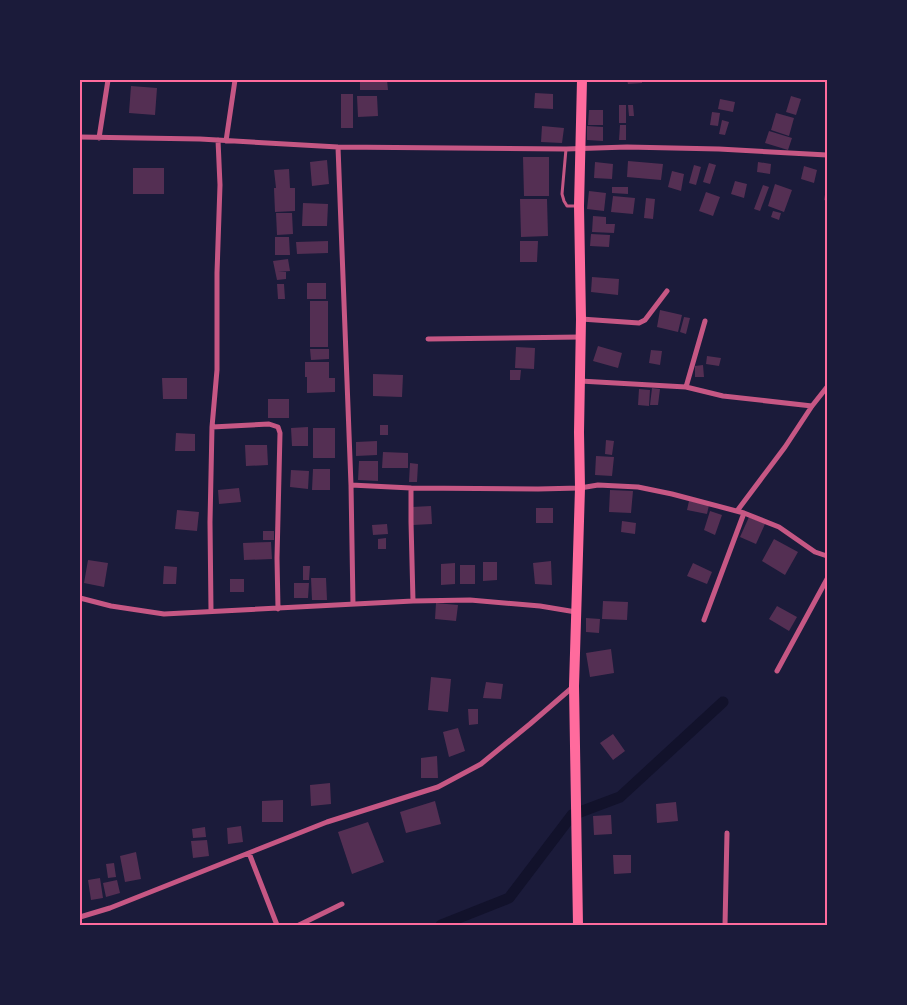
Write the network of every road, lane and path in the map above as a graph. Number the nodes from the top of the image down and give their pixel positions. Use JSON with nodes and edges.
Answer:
{"nodes":[{"id":1,"x":108,"y":80,"type":"edge"},
{"id":2,"x":235,"y":80,"type":"edge"},
{"id":3,"x":582,"y":80,"type":"edge"},
{"id":4,"x":80,"y":137,"type":"edge"},
{"id":5,"x":99,"y":138,"type":"junction"},
{"id":6,"x":218,"y":140,"type":"junction"},
{"id":7,"x":226,"y":140,"type":"junction"},
{"id":8,"x":338,"y":147,"type":"junction"},
{"id":9,"x":566,"y":149,"type":"junction"},
{"id":10,"x":580,"y":149,"type":"junction"},
{"id":11,"x":827,"y":155,"type":"edge"},
{"id":12,"x":579,"y":206,"type":"junction"},
{"id":13,"x":667,"y":291,"type":"dead end"},
{"id":14,"x":581,"y":319,"type":"junction"},
{"id":15,"x":705,"y":322,"type":"dead end"},
{"id":16,"x":581,"y":337,"type":"junction"},
{"id":17,"x":428,"y":339,"type":"dead end"},
{"id":18,"x":580,"y":381,"type":"junction"},
{"id":19,"x":686,"y":387,"type":"junction"},
{"id":20,"x":827,"y":388,"type":"edge"},
{"id":21,"x":812,"y":406,"type":"junction"},
{"id":22,"x":212,"y":427,"type":"junction"},
{"id":23,"x":351,"y":485,"type":"junction"},
{"id":24,"x":411,"y":488,"type":"junction"},
{"id":25,"x":580,"y":488,"type":"junction"},
{"id":26,"x":737,"y":510,"type":"junction"},
{"id":27,"x":744,"y":513,"type":"junction"},
{"id":28,"x":827,"y":556,"type":"edge"},
{"id":29,"x":827,"y":579,"type":"edge"},
{"id":30,"x":80,"y":598,"type":"edge"},
{"id":31,"x":413,"y":601,"type":"junction"},
{"id":32,"x":353,"y":604,"type":"junction"},
{"id":33,"x":278,"y":609,"type":"junction"},
{"id":34,"x":211,"y":612,"type":"junction"},
{"id":35,"x":577,"y":612,"type":"junction"},
{"id":36,"x":704,"y":620,"type":"dead end"},
{"id":37,"x":777,"y":671,"type":"dead end"},
{"id":38,"x":574,"y":686,"type":"junction"},
{"id":39,"x":727,"y":832,"type":"dead end"},
{"id":40,"x":249,"y":853,"type":"junction"},
{"id":41,"x":342,"y":904,"type":"dead end"},
{"id":42,"x":80,"y":917,"type":"edge"},
{"id":43,"x":277,"y":925,"type":"edge"},
{"id":44,"x":299,"y":925,"type":"edge"},
{"id":45,"x":578,"y":925,"type":"edge"},
{"id":46,"x":725,"y":925,"type":"edge"}],
"edges":[{"from":1,"to":5,"type":"street"},
{"from":2,"to":7,"type":"street"},
{"from":3,"to":10,"type":"main road"},
{"from":4,"to":5,"type":"street"},
{"from":5,"to":6,"type":"street"},
{"from":6,"to":7,"type":"street"},
{"from":6,"to":22,"type":"street"},
{"from":7,"to":8,"type":"street"},
{"from":8,"to":9,"type":"street"},
{"from":8,"to":23,"type":"street"},
{"from":9,"to":10,"type":"street"},
{"from":9,"to":12,"type":"lane"},
{"from":10,"to":11,"type":"street"},
{"from":10,"to":12,"type":"main road"},
{"from":12,"to":14,"type":"main road"},
{"from":13,"to":14,"type":"street"},
{"from":14,"to":16,"type":"main road"},
{"from":15,"to":19,"type":"street"},
{"from":16,"to":17,"type":"street"},
{"from":16,"to":18,"type":"main road"},
{"from":18,"to":19,"type":"street"},
{"from":18,"to":25,"type":"main road"},
{"from":19,"to":21,"type":"street"},
{"from":20,"to":21,"type":"street"},
{"from":21,"to":26,"type":"street"},
{"from":22,"to":33,"type":"street"},
{"from":22,"to":34,"type":"street"},
{"from":23,"to":24,"type":"street"},
{"from":23,"to":32,"type":"street"},
{"from":24,"to":25,"type":"street"},
{"from":24,"to":31,"type":"street"},
{"from":25,"to":26,"type":"street"},
{"from":25,"to":35,"type":"main road"},
{"from":26,"to":27,"type":"street"},
{"from":27,"to":28,"type":"street"},
{"from":27,"to":36,"type":"street"},
{"from":29,"to":37,"type":"street"},
{"from":30,"to":34,"type":"street"},
{"from":31,"to":32,"type":"street"},
{"from":31,"to":35,"type":"street"},
{"from":32,"to":33,"type":"street"},
{"from":33,"to":34,"type":"street"},
{"from":35,"to":38,"type":"main road"},
{"from":38,"to":40,"type":"street"},
{"from":38,"to":45,"type":"main road"},
{"from":39,"to":46,"type":"street"},
{"from":40,"to":42,"type":"street"},
{"from":40,"to":43,"type":"street"},
{"from":41,"to":44,"type":"street"}]}
